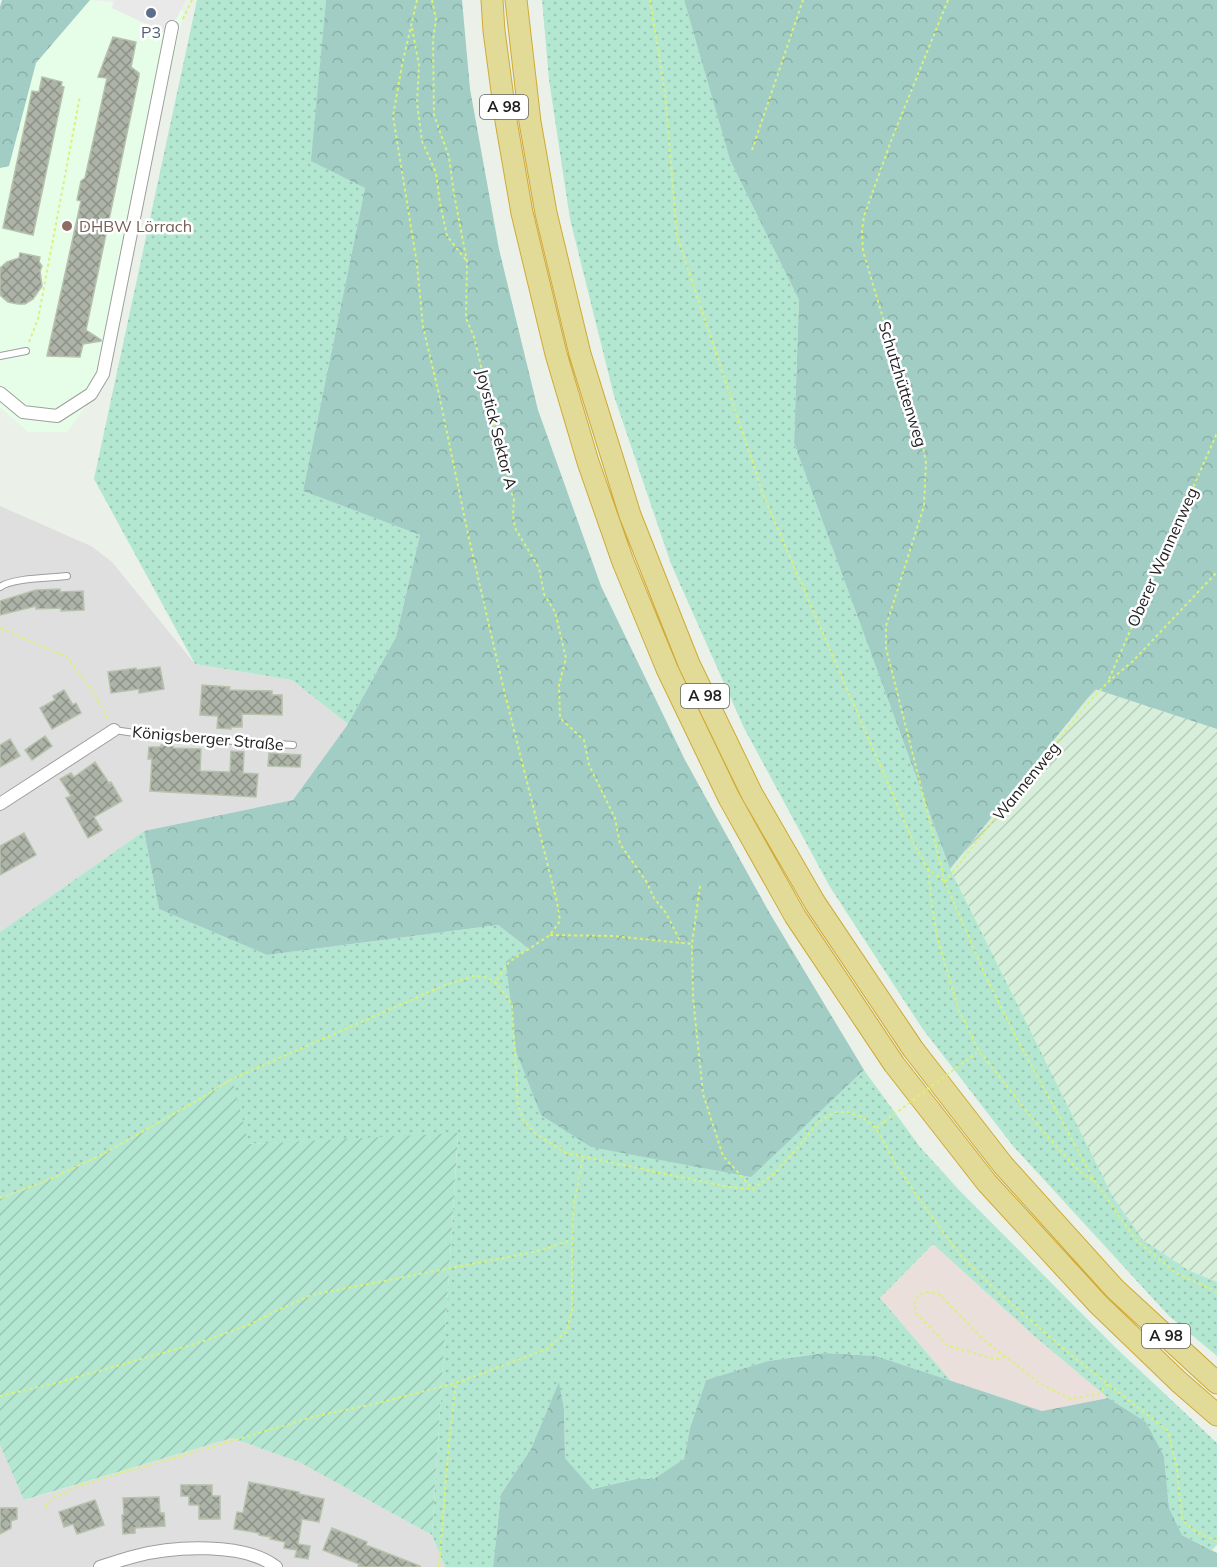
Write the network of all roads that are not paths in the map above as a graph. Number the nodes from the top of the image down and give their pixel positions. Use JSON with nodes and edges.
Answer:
{"nodes":[{"id":1,"x":492,"y":0,"type":"edge"},
{"id":2,"x":516,"y":0,"type":"edge"},
{"id":3,"x":172,"y":27,"type":"road end"},
{"id":4,"x":26,"y":351,"type":"road end"},
{"id":5,"x":0,"y":356,"type":"edge"},
{"id":6,"x":0,"y":393,"type":"edge"},
{"id":7,"x":67,"y":576,"type":"dead end"},
{"id":8,"x":0,"y":587,"type":"edge"},
{"id":9,"x":114,"y":730,"type":"joint"},
{"id":10,"x":293,"y":745,"type":"dead end"},
{"id":11,"x":0,"y":804,"type":"edge"},
{"id":12,"x":1217,"y":1383,"type":"edge"},
{"id":13,"x":1217,"y":1416,"type":"edge"},
{"id":14,"x":100,"y":1567,"type":"edge"},
{"id":15,"x":276,"y":1567,"type":"edge"}],
"edges":[{"from":1,"to":13,"type":"highway","number":"A 98"},
{"from":2,"to":12,"type":"highway","number":"A 98"},
{"from":3,"to":6,"type":"street"},
{"from":4,"to":5,"type":"lane"},
{"from":7,"to":8,"type":"lane"},
{"from":9,"to":10,"type":"lane","name":"Königsberger Straße"},
{"from":9,"to":11,"type":"street","name":"Königsberger Straße"},
{"from":14,"to":15,"type":"street"}]}
